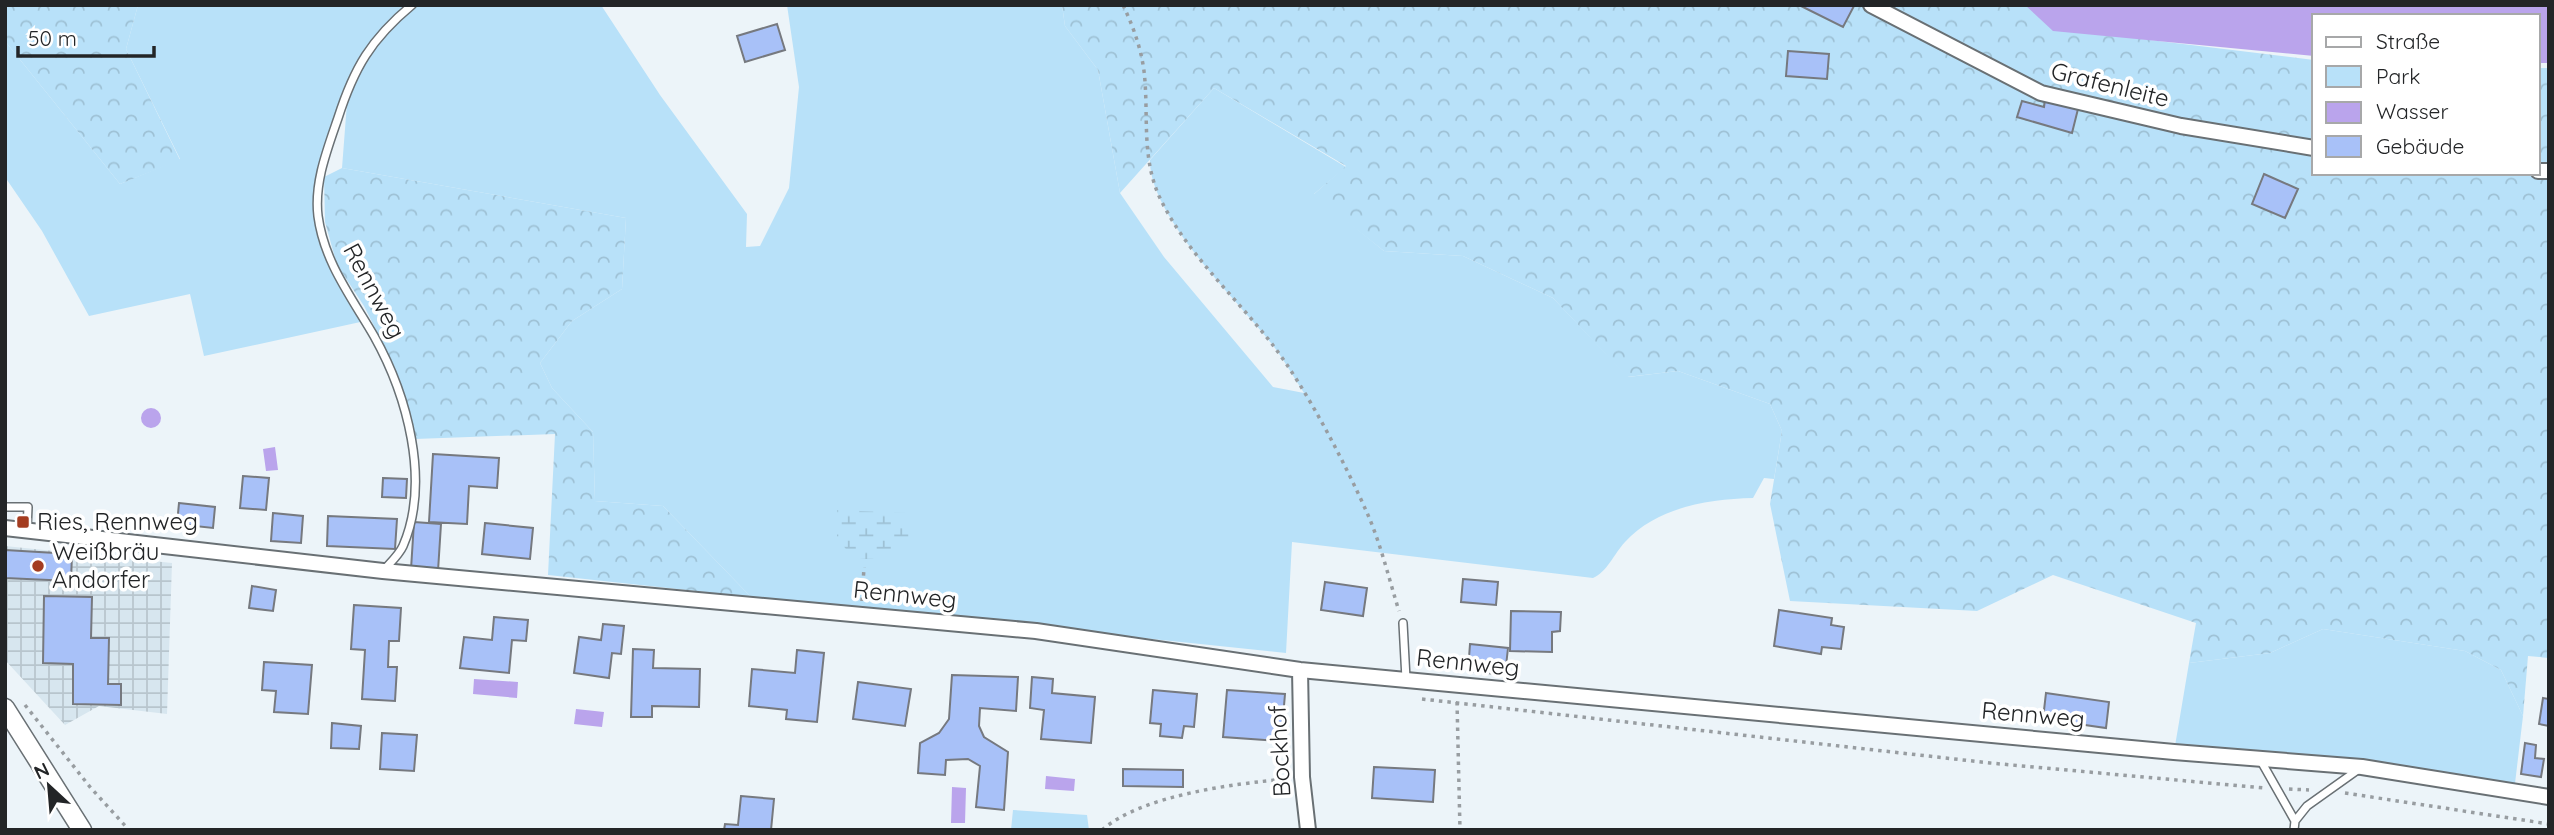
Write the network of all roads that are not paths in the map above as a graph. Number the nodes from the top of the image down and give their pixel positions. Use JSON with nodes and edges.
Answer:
{"nodes":[{"id":1,"x":412,"y":5,"type":"edge"},
{"id":2,"x":1871,"y":5,"type":"edge"},
{"id":3,"x":2312,"y":148,"type":"edge"},
{"id":4,"x":5,"y":507,"type":"edge"},
{"id":5,"x":5,"y":528,"type":"edge"},
{"id":6,"x":27,"y":531,"type":"junction"},
{"id":7,"x":383,"y":571,"type":"junction"},
{"id":8,"x":1403,"y":623,"type":"road end"},
{"id":9,"x":1300,"y":670,"type":"junction"},
{"id":10,"x":1406,"y":679,"type":"junction"},
{"id":11,"x":13,"y":704,"type":"edge"},
{"id":12,"x":2259,"y":757,"type":"junction"},
{"id":13,"x":2362,"y":767,"type":"junction"},
{"id":14,"x":2549,"y":797,"type":"edge"},
{"id":15,"x":2294,"y":826,"type":"edge"},
{"id":16,"x":82,"y":830,"type":"edge"},
{"id":17,"x":1308,"y":830,"type":"edge"}],
"edges":[{"from":1,"to":7,"type":"lane","name":"Rennweg"},
{"from":2,"to":3,"type":"street","name":"Grafenleite"},
{"from":4,"to":6,"type":"lane"},
{"from":5,"to":6,"type":"street","name":"Rennweg"},
{"from":6,"to":7,"type":"street","name":"Rennweg"},
{"from":7,"to":9,"type":"street","name":"Rennweg"},
{"from":8,"to":10,"type":"lane"},
{"from":9,"to":10,"type":"street","name":"Rennweg"},
{"from":9,"to":17,"type":"street","name":"Bockhof"},
{"from":10,"to":12,"type":"street","name":"Rennweg"},
{"from":11,"to":16,"type":"street"},
{"from":12,"to":13,"type":"street","name":"Rennweg"},
{"from":12,"to":15,"type":"lane"},
{"from":13,"to":14,"type":"street","name":"Rennweg"},
{"from":13,"to":15,"type":"lane"}]}
